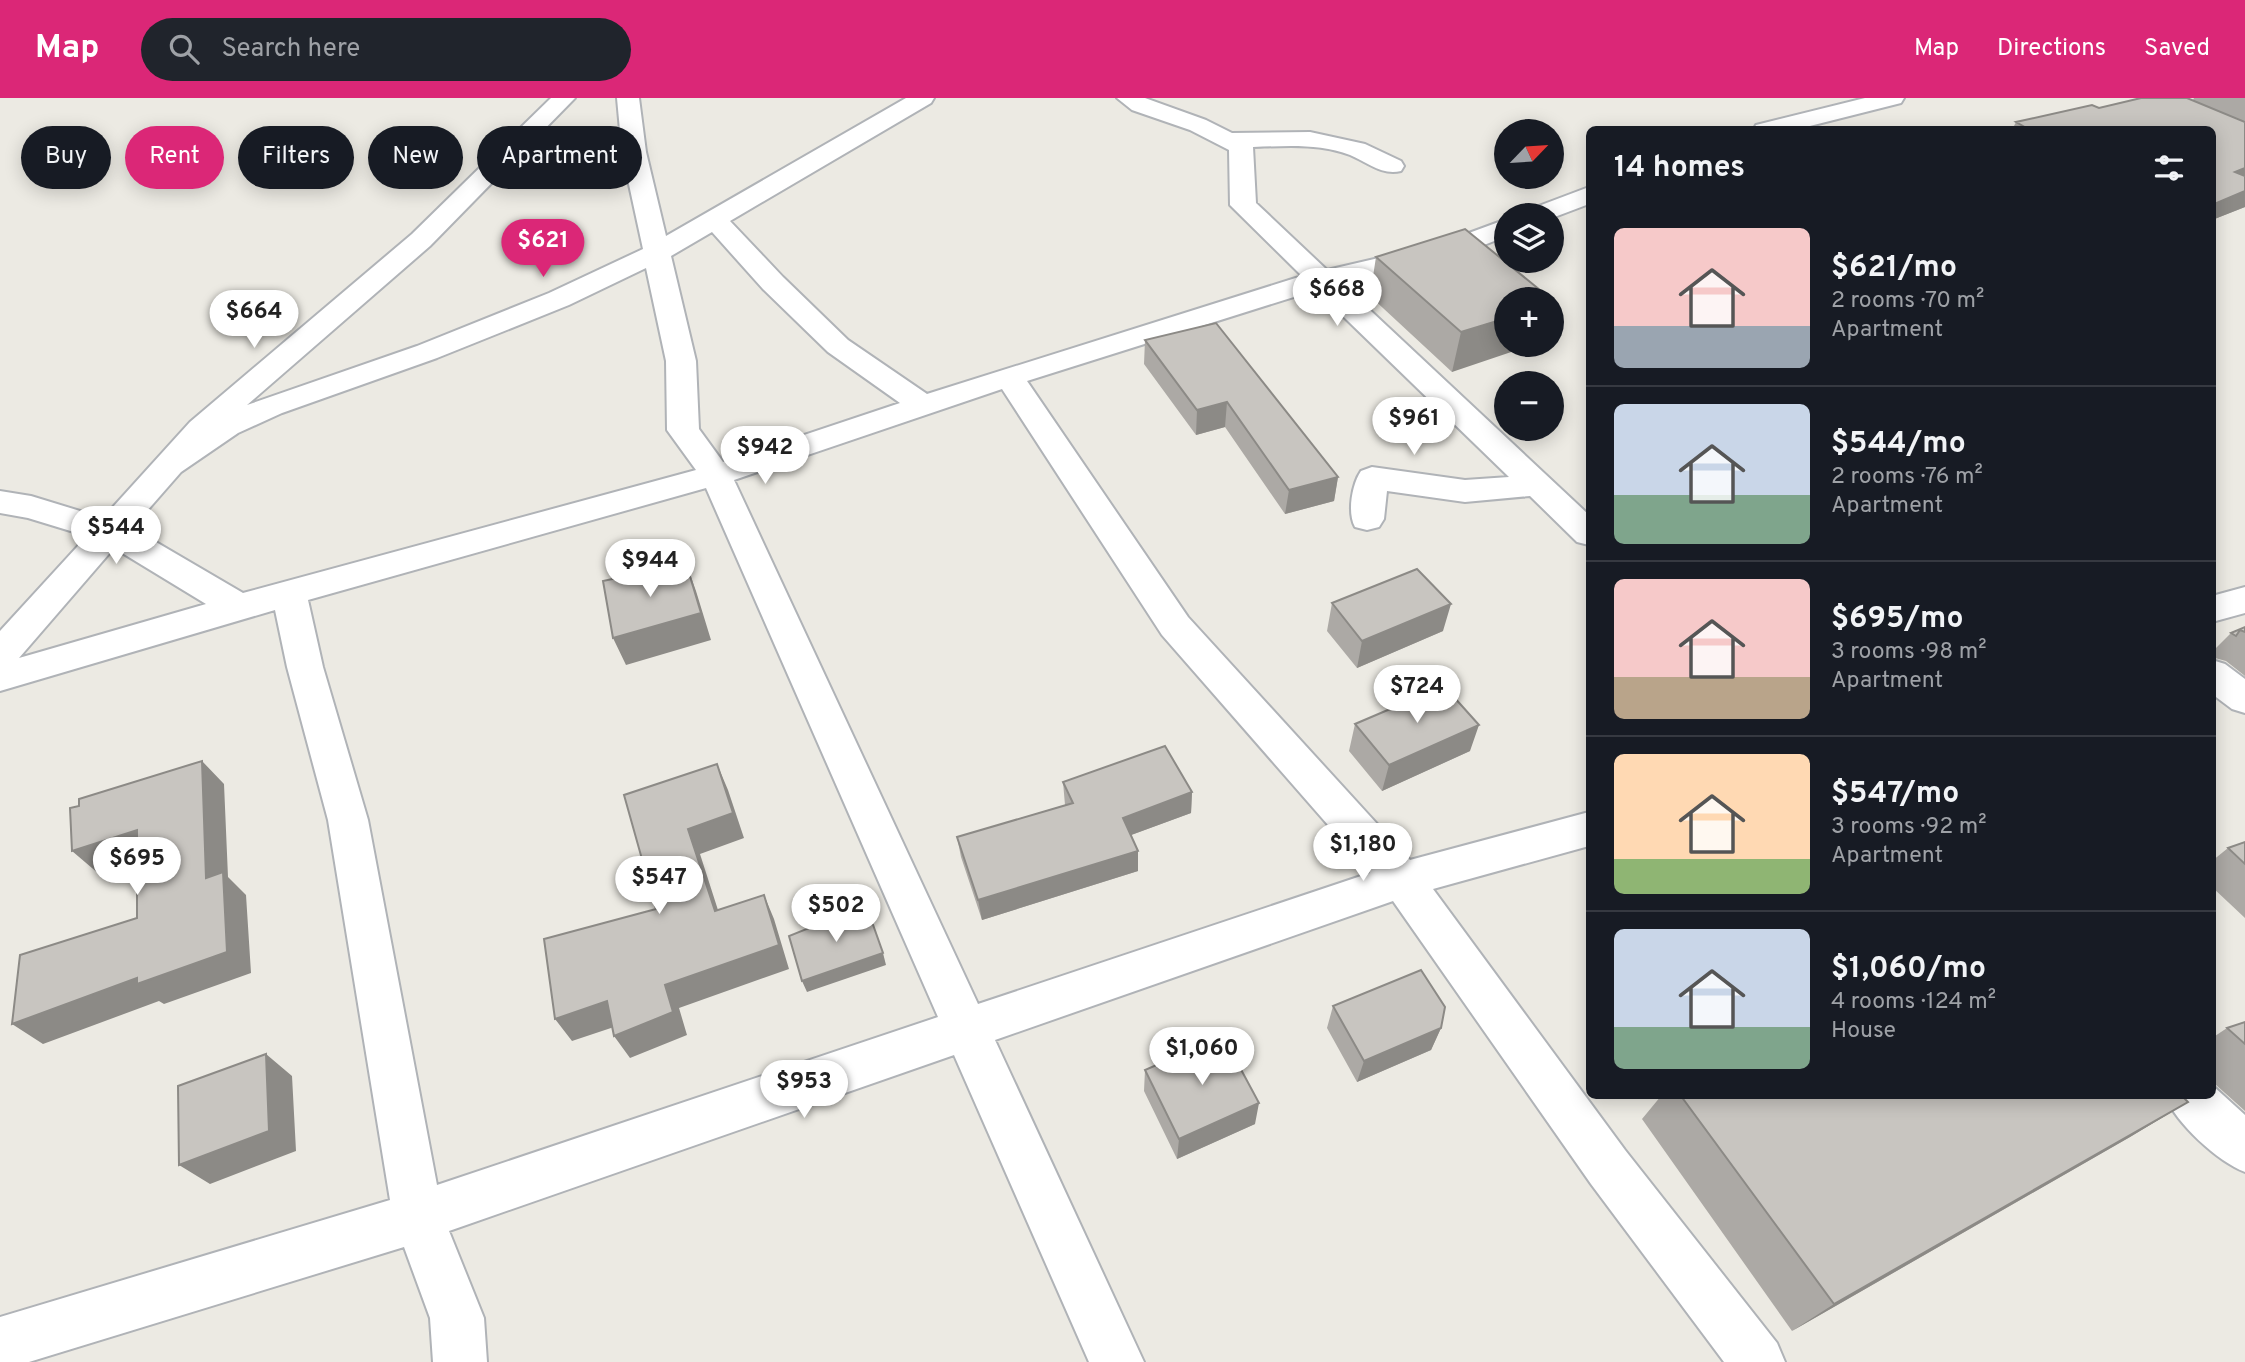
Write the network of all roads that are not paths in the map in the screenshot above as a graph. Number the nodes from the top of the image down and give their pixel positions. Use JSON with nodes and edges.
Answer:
{"nodes":[{"id":1,"x":564,"y":98,"type":"edge"},
{"id":2,"x":628,"y":98,"type":"edge"},
{"id":3,"x":923,"y":98,"type":"edge"},
{"id":4,"x":1128,"y":98,"type":"edge"},
{"id":5,"x":1893,"y":98,"type":"edge"},
{"id":6,"x":1780,"y":126,"type":"edge"},
{"id":7,"x":1226,"y":140,"type":"junction"},
{"id":8,"x":1392,"y":166,"type":"dead end"},
{"id":9,"x":1586,"y":196,"type":"edge"},
{"id":10,"x":1564,"y":205,"type":"edge"},
{"id":11,"x":715,"y":220,"type":"junction"},
{"id":12,"x":1494,"y":232,"type":"edge"},
{"id":13,"x":658,"y":252,"type":"junction"},
{"id":14,"x":1322,"y":279,"type":"junction"},
{"id":15,"x":1009,"y":377,"type":"junction"},
{"id":16,"x":921,"y":404,"type":"junction"},
{"id":17,"x":172,"y":464,"type":"junction"},
{"id":18,"x":716,"y":475,"type":"junction"},
{"id":19,"x":1537,"y":485,"type":"junction"},
{"id":20,"x":0,"y":502,"type":"edge"},
{"id":21,"x":1367,"y":519,"type":"dead end"},
{"id":22,"x":1586,"y":531,"type":"edge"},
{"id":23,"x":112,"y":532,"type":"junction"},
{"id":24,"x":289,"y":593,"type":"junction"},
{"id":25,"x":2245,"y":600,"type":"edge"},
{"id":26,"x":239,"y":607,"type":"junction"},
{"id":27,"x":2216,"y":607,"type":"edge"},
{"id":28,"x":0,"y":655,"type":"edge"},
{"id":29,"x":0,"y":677,"type":"edge"},
{"id":30,"x":2216,"y":677,"type":"edge"},
{"id":31,"x":2245,"y":699,"type":"edge"},
{"id":32,"x":1586,"y":830,"type":"edge"},
{"id":33,"x":1402,"y":880,"type":"junction"},
{"id":34,"x":966,"y":1028,"type":"junction"},
{"id":35,"x":2192,"y":1099,"type":"edge"},
{"id":36,"x":2245,"y":1148,"type":"edge"},
{"id":37,"x":418,"y":1217,"type":"junction"},
{"id":38,"x":0,"y":1344,"type":"edge"},
{"id":39,"x":460,"y":1362,"type":"edge"},
{"id":40,"x":1117,"y":1362,"type":"edge"},
{"id":41,"x":1758,"y":1362,"type":"edge"}],
"edges":[{"from":1,"to":17,"type":"street"},
{"from":2,"to":13,"type":"street"},
{"from":3,"to":11,"type":"street"},
{"from":4,"to":7,"type":"street"},
{"from":5,"to":6,"type":"street"},
{"from":7,"to":8,"type":"street"},
{"from":7,"to":14,"type":"street"},
{"from":9,"to":10,"type":"street"},
{"from":11,"to":13,"type":"street"},
{"from":11,"to":16,"type":"street"},
{"from":12,"to":14,"type":"street"},
{"from":13,"to":17,"type":"street"},
{"from":13,"to":18,"type":"street"},
{"from":14,"to":15,"type":"street"},
{"from":14,"to":19,"type":"street"},
{"from":15,"to":16,"type":"street"},
{"from":15,"to":33,"type":"street"},
{"from":16,"to":18,"type":"street"},
{"from":17,"to":23,"type":"street"},
{"from":18,"to":24,"type":"street"},
{"from":18,"to":34,"type":"street"},
{"from":19,"to":21,"type":"street"},
{"from":19,"to":22,"type":"street"},
{"from":20,"to":23,"type":"street"},
{"from":23,"to":26,"type":"street"},
{"from":23,"to":28,"type":"street"},
{"from":24,"to":26,"type":"street"},
{"from":24,"to":37,"type":"street"},
{"from":25,"to":27,"type":"street"},
{"from":26,"to":29,"type":"street"},
{"from":30,"to":31,"type":"street"},
{"from":32,"to":33,"type":"street"},
{"from":33,"to":34,"type":"street"},
{"from":33,"to":41,"type":"street"},
{"from":34,"to":37,"type":"street"},
{"from":34,"to":40,"type":"street"},
{"from":35,"to":36,"type":"street"},
{"from":37,"to":38,"type":"street"},
{"from":37,"to":39,"type":"street"}]}
